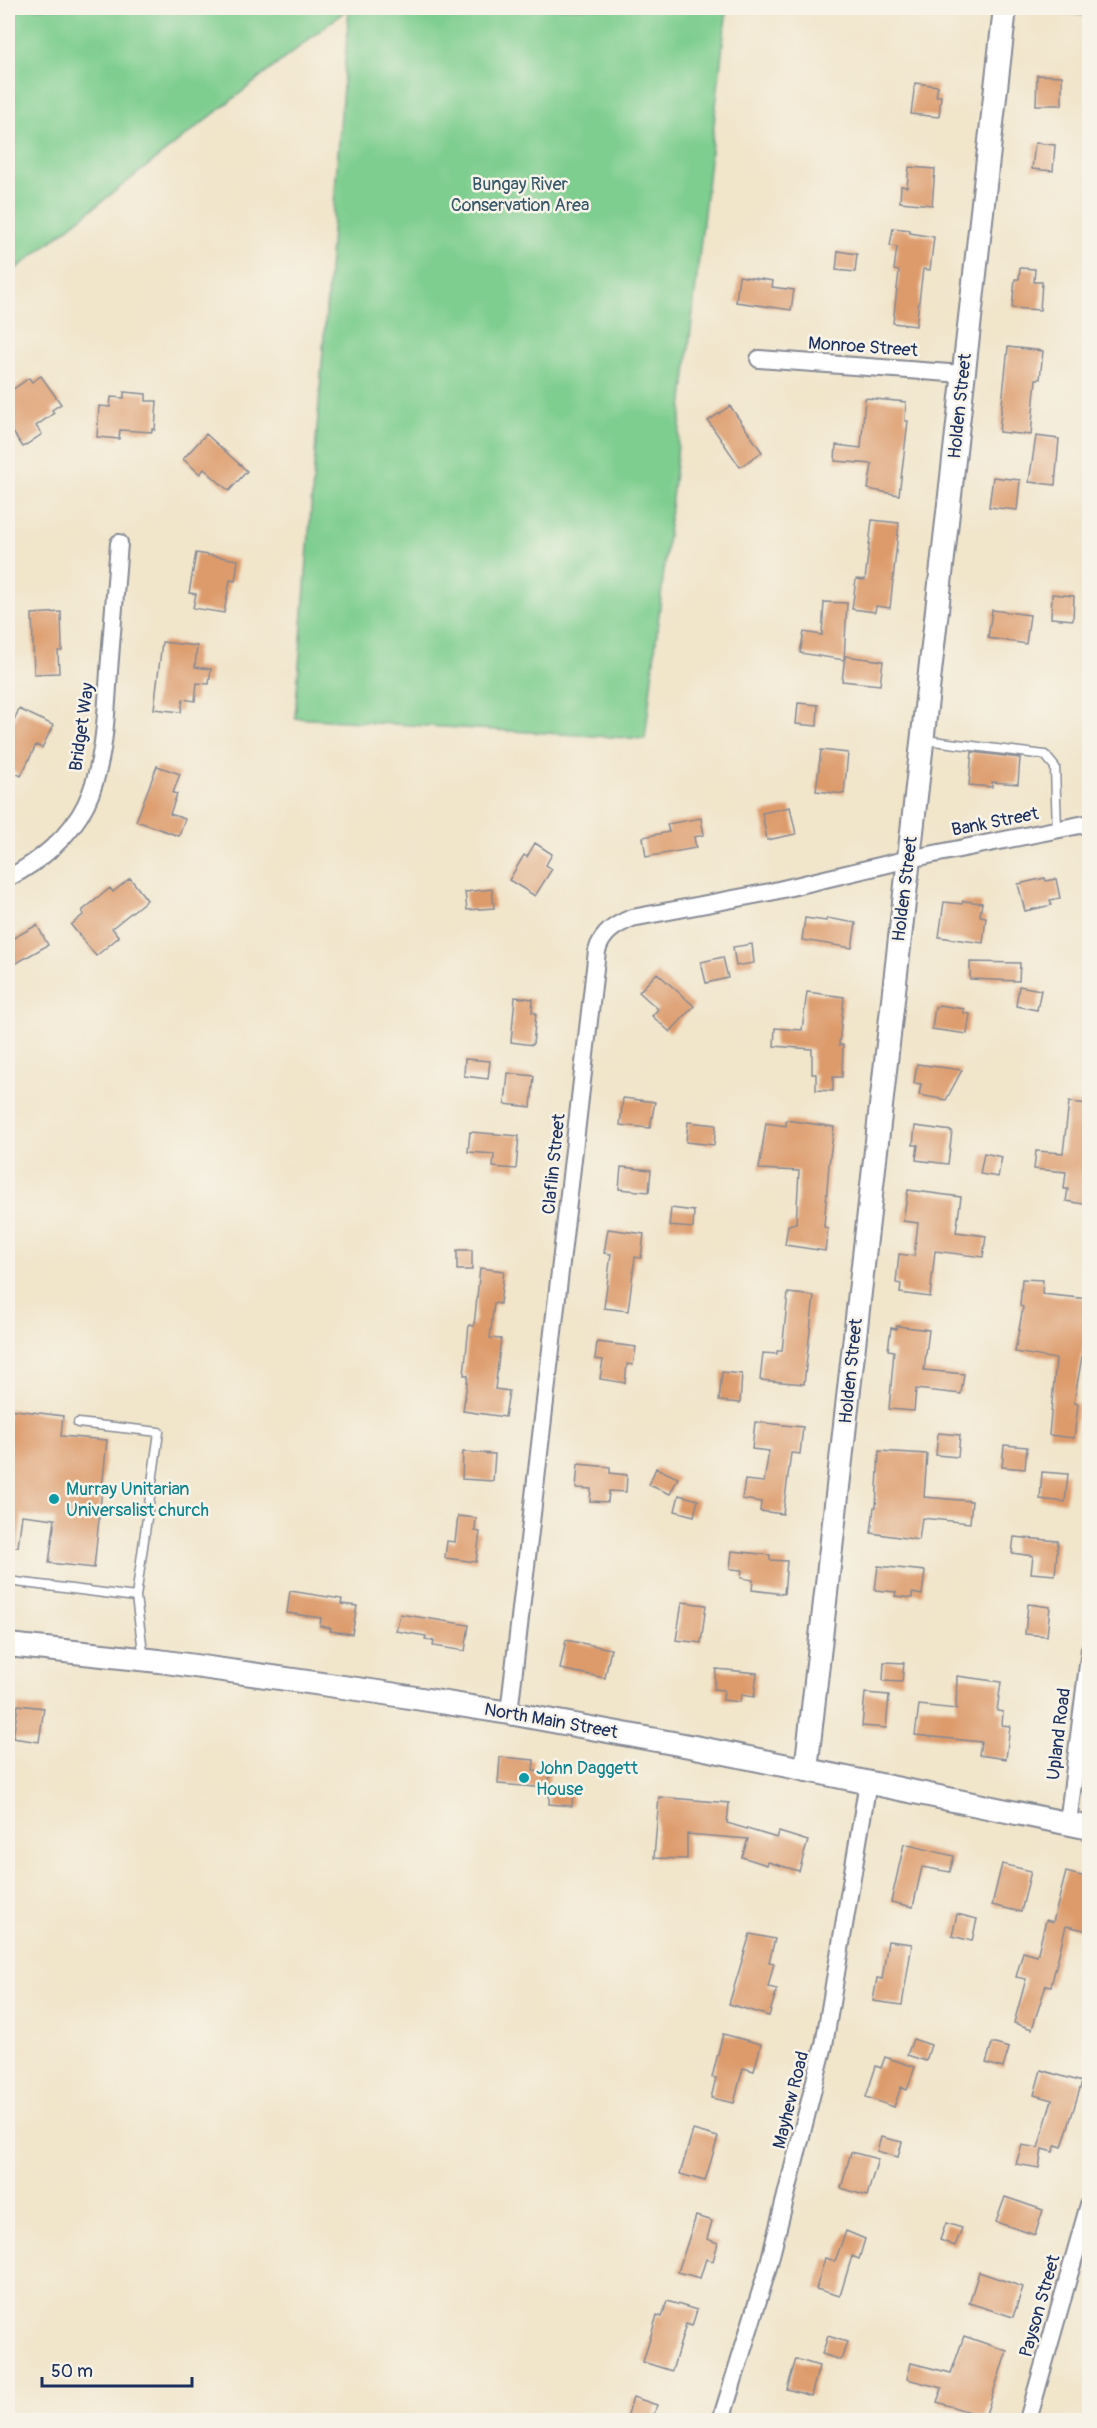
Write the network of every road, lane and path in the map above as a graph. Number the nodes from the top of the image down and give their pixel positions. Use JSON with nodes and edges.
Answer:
{"nodes":[{"id":1,"x":1005,"y":8,"type":"edge"},
{"id":2,"x":759,"y":359,"type":"dead end"},
{"id":3,"x":963,"y":374,"type":"junction"},
{"id":4,"x":119,"y":543,"type":"dead end"},
{"id":5,"x":922,"y":740,"type":"junction"},
{"id":6,"x":1089,"y":823,"type":"edge"},
{"id":7,"x":1057,"y":830,"type":"junction"},
{"id":8,"x":909,"y":859,"type":"junction"},
{"id":9,"x":8,"y":878,"type":"edge"},
{"id":10,"x":78,"y":1423,"type":"dead end"},
{"id":11,"x":8,"y":1581,"type":"edge"},
{"id":12,"x":136,"y":1597,"type":"junction"},
{"id":13,"x":8,"y":1646,"type":"edge"},
{"id":14,"x":1089,"y":1649,"type":"edge"},
{"id":15,"x":145,"y":1659,"type":"junction"},
{"id":16,"x":509,"y":1713,"type":"junction"},
{"id":17,"x":806,"y":1770,"type":"junction"},
{"id":18,"x":868,"y":1782,"type":"junction"},
{"id":19,"x":1079,"y":1825,"type":"edge"},
{"id":20,"x":1089,"y":2202,"type":"edge"},
{"id":21,"x":721,"y":2421,"type":"edge"},
{"id":22,"x":1028,"y":2421,"type":"edge"}],
"edges":[{"from":1,"to":3,"type":"main road","name":"Holden Street"},
{"from":2,"to":3,"type":"street","name":"Monroe Street"},
{"from":3,"to":5,"type":"main road","name":"Holden Street"},
{"from":4,"to":9,"type":"street","name":"Bridget Way"},
{"from":5,"to":7,"type":"lane"},
{"from":5,"to":8,"type":"main road","name":"Holden Street"},
{"from":6,"to":7,"type":"street","name":"Bank Street"},
{"from":7,"to":8,"type":"street","name":"Bank Street"},
{"from":8,"to":16,"type":"street","name":"Claflin Street"},
{"from":8,"to":17,"type":"main road","name":"Holden Street"},
{"from":10,"to":12,"type":"lane"},
{"from":11,"to":12,"type":"lane"},
{"from":12,"to":15,"type":"lane"},
{"from":13,"to":15,"type":"main road","name":"North Main Street"},
{"from":14,"to":19,"type":"street","name":"Upland Road"},
{"from":15,"to":16,"type":"main road","name":"North Main Street"},
{"from":16,"to":17,"type":"main road","name":"North Main Street"},
{"from":17,"to":18,"type":"main road","name":"North Main Street"},
{"from":18,"to":19,"type":"main road","name":"North Main Street"},
{"from":18,"to":21,"type":"street","name":"Mayhew Road"},
{"from":20,"to":22,"type":"street","name":"Payson Street"}]}
